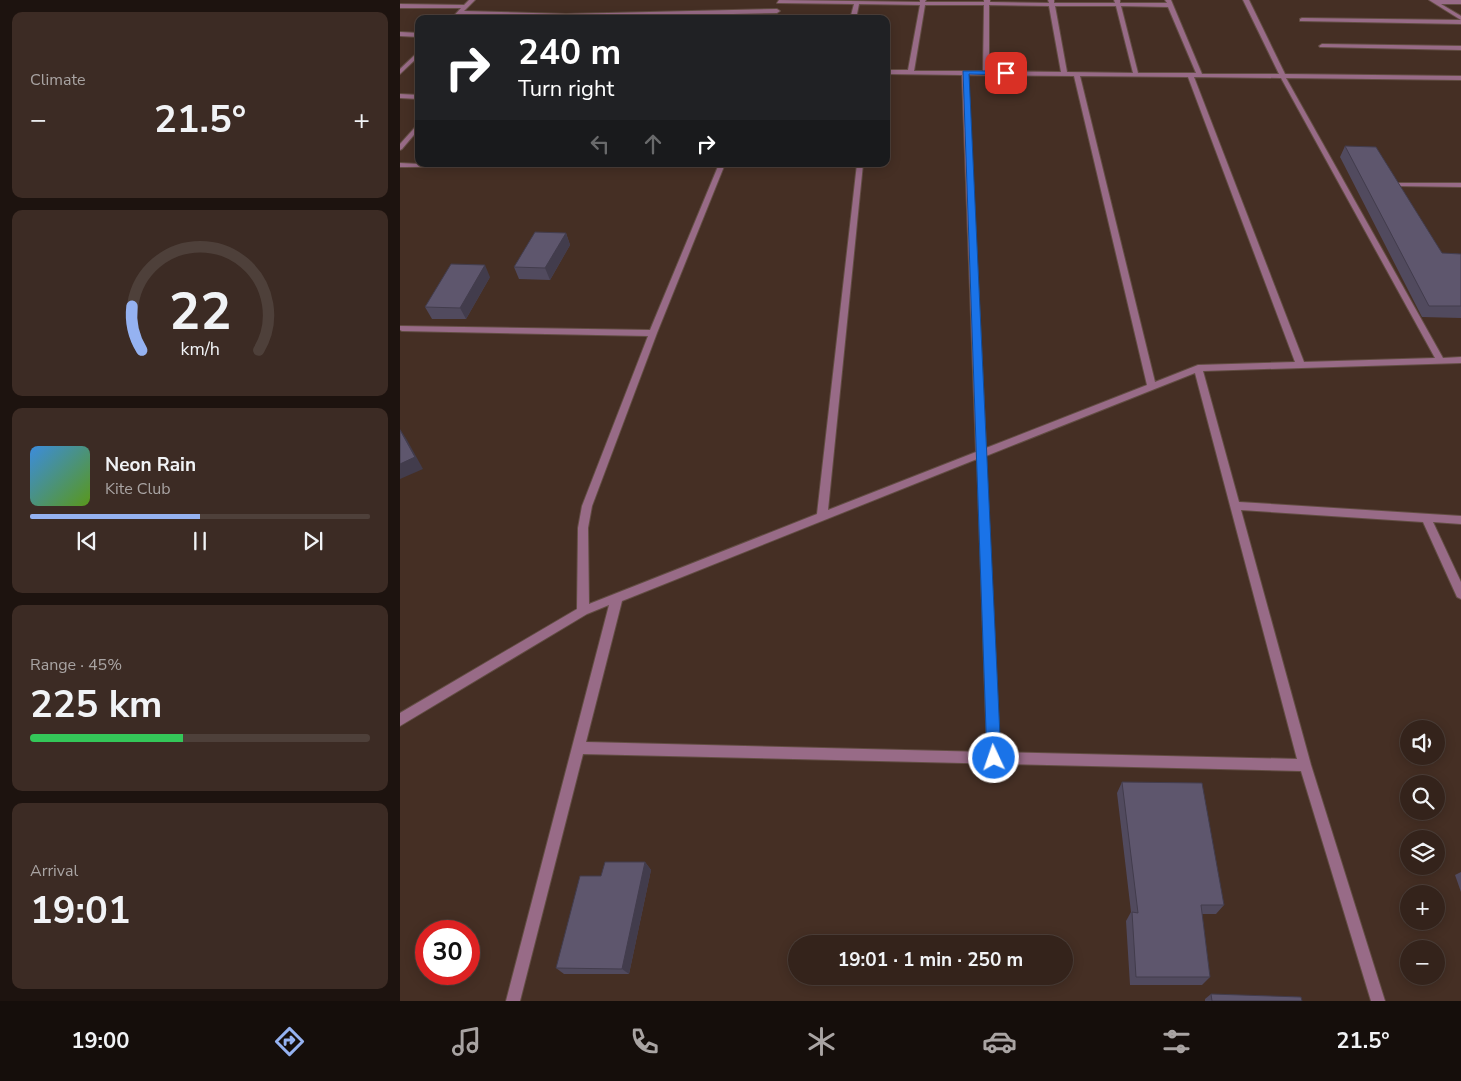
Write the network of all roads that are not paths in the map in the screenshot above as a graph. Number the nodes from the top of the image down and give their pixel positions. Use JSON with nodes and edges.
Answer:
{"nodes":[{"id":1,"x":472,"y":0,"type":"edge"},
{"id":2,"x":1246,"y":0,"type":"edge"},
{"id":3,"x":779,"y":1,"type":"edge"},
{"id":4,"x":858,"y":1,"type":"edge"},
{"id":5,"x":923,"y":1,"type":"edge"},
{"id":6,"x":987,"y":1,"type":"edge"},
{"id":7,"x":1434,"y":1,"type":"edge"},
{"id":8,"x":1052,"y":2,"type":"edge"},
{"id":9,"x":1117,"y":2,"type":"edge"},
{"id":10,"x":1169,"y":2,"type":"edge"},
{"id":11,"x":1461,"y":2,"type":"edge"},
{"id":12,"x":400,"y":6,"type":"edge"},
{"id":13,"x":465,"y":7,"type":"junction"},
{"id":14,"x":777,"y":11,"type":"junction"},
{"id":15,"x":460,"y":12,"type":"junction"},
{"id":16,"x":457,"y":15,"type":"edge"},
{"id":17,"x":540,"y":15,"type":"edge"},
{"id":18,"x":608,"y":15,"type":"edge"},
{"id":19,"x":776,"y":15,"type":"edge"},
{"id":20,"x":854,"y":15,"type":"edge"},
{"id":21,"x":1461,"y":18,"type":"edge"},
{"id":22,"x":1302,"y":20,"type":"dead end"},
{"id":23,"x":1461,"y":22,"type":"edge"},
{"id":24,"x":400,"y":34,"type":"edge"},
{"id":25,"x":415,"y":35,"type":"edge"},
{"id":26,"x":1322,"y":46,"type":"dead end"},
{"id":27,"x":1461,"y":48,"type":"edge"},
{"id":28,"x":415,"y":57,"type":"edge"},
{"id":29,"x":400,"y":61,"type":"edge"},
{"id":30,"x":411,"y":61,"type":"junction"},
{"id":31,"x":400,"y":72,"type":"edge"},
{"id":32,"x":890,"y":72,"type":"edge"},
{"id":33,"x":911,"y":72,"type":"junction"},
{"id":34,"x":965,"y":72,"type":"junction"},
{"id":35,"x":986,"y":73,"type":"junction"},
{"id":36,"x":1064,"y":74,"type":"junction"},
{"id":37,"x":1077,"y":74,"type":"junction"},
{"id":38,"x":1136,"y":74,"type":"junction"},
{"id":39,"x":1191,"y":76,"type":"junction"},
{"id":40,"x":1200,"y":76,"type":"junction"},
{"id":41,"x":1282,"y":77,"type":"junction"},
{"id":42,"x":1461,"y":78,"type":"edge"},
{"id":43,"x":400,"y":96,"type":"edge"},
{"id":44,"x":415,"y":97,"type":"edge"},
{"id":45,"x":415,"y":130,"type":"edge"},
{"id":46,"x":400,"y":148,"type":"edge"},
{"id":47,"x":400,"y":165,"type":"edge"},
{"id":48,"x":415,"y":165,"type":"edge"},
{"id":49,"x":721,"y":167,"type":"edge"},
{"id":50,"x":860,"y":167,"type":"edge"},
{"id":51,"x":1398,"y":185,"type":"edge"},
{"id":52,"x":1461,"y":185,"type":"edge"},
{"id":53,"x":402,"y":328,"type":"dead end"},
{"id":54,"x":653,"y":333,"type":"junction"},
{"id":55,"x":1440,"y":360,"type":"junction"},
{"id":56,"x":1461,"y":360,"type":"edge"},
{"id":57,"x":1300,"y":364,"type":"junction"},
{"id":58,"x":1198,"y":368,"type":"junction"},
{"id":59,"x":1151,"y":385,"type":"junction"},
{"id":60,"x":980,"y":453,"type":"junction"},
{"id":61,"x":1235,"y":506,"type":"junction"},
{"id":62,"x":822,"y":516,"type":"junction"},
{"id":63,"x":1426,"y":518,"type":"junction"},
{"id":64,"x":1461,"y":520,"type":"edge"},
{"id":65,"x":1461,"y":594,"type":"edge"},
{"id":66,"x":617,"y":598,"type":"junction"},
{"id":67,"x":583,"y":611,"type":"junction"},
{"id":68,"x":400,"y":720,"type":"edge"},
{"id":69,"x":578,"y":748,"type":"junction"},
{"id":70,"x":994,"y":758,"type":"junction"},
{"id":71,"x":1305,"y":765,"type":"junction"},
{"id":72,"x":514,"y":1001,"type":"edge"},
{"id":73,"x":1378,"y":1001,"type":"edge"}],
"edges":[{"from":1,"to":13,"type":"street"},
{"from":2,"to":41,"type":"street"},
{"from":3,"to":4,"type":"street"},
{"from":3,"to":14,"type":"street"},
{"from":4,"to":5,"type":"street"},
{"from":4,"to":20,"type":"street"},
{"from":5,"to":6,"type":"street"},
{"from":5,"to":33,"type":"street"},
{"from":6,"to":8,"type":"street"},
{"from":6,"to":35,"type":"street"},
{"from":7,"to":11,"type":"street"},
{"from":7,"to":21,"type":"street"},
{"from":8,"to":9,"type":"street"},
{"from":8,"to":36,"type":"street"},
{"from":9,"to":10,"type":"street"},
{"from":9,"to":38,"type":"street"},
{"from":10,"to":40,"type":"street"},
{"from":12,"to":13,"type":"street"},
{"from":13,"to":15,"type":"street"},
{"from":14,"to":18,"type":"street"},
{"from":14,"to":19,"type":"street"},
{"from":15,"to":16,"type":"street"},
{"from":15,"to":17,"type":"street"},
{"from":22,"to":23,"type":"street"},
{"from":24,"to":25,"type":"street"},
{"from":26,"to":27,"type":"street"},
{"from":28,"to":30,"type":"street"},
{"from":29,"to":30,"type":"street"},
{"from":30,"to":31,"type":"street"},
{"from":32,"to":33,"type":"street"},
{"from":33,"to":34,"type":"street"},
{"from":34,"to":35,"type":"street"},
{"from":34,"to":60,"type":"street"},
{"from":35,"to":36,"type":"street"},
{"from":36,"to":37,"type":"street"},
{"from":37,"to":38,"type":"street"},
{"from":37,"to":59,"type":"street"},
{"from":38,"to":39,"type":"street"},
{"from":39,"to":40,"type":"street"},
{"from":39,"to":57,"type":"street"},
{"from":40,"to":41,"type":"street"},
{"from":41,"to":42,"type":"street"},
{"from":41,"to":55,"type":"street"},
{"from":43,"to":44,"type":"street"},
{"from":45,"to":46,"type":"street"},
{"from":47,"to":48,"type":"street"},
{"from":49,"to":54,"type":"street"},
{"from":50,"to":62,"type":"street"},
{"from":51,"to":52,"type":"street"},
{"from":53,"to":54,"type":"street"},
{"from":54,"to":67,"type":"street"},
{"from":55,"to":56,"type":"street"},
{"from":55,"to":57,"type":"street"},
{"from":57,"to":58,"type":"street"},
{"from":58,"to":59,"type":"street"},
{"from":58,"to":61,"type":"street"},
{"from":59,"to":60,"type":"street"},
{"from":60,"to":62,"type":"street"},
{"from":60,"to":70,"type":"street"},
{"from":61,"to":63,"type":"street"},
{"from":61,"to":71,"type":"street"},
{"from":62,"to":66,"type":"street"},
{"from":63,"to":64,"type":"street"},
{"from":63,"to":65,"type":"street"},
{"from":66,"to":67,"type":"street"},
{"from":66,"to":69,"type":"street"},
{"from":67,"to":68,"type":"street"},
{"from":69,"to":70,"type":"street"},
{"from":69,"to":72,"type":"street"},
{"from":70,"to":71,"type":"street"},
{"from":71,"to":73,"type":"street"}]}
